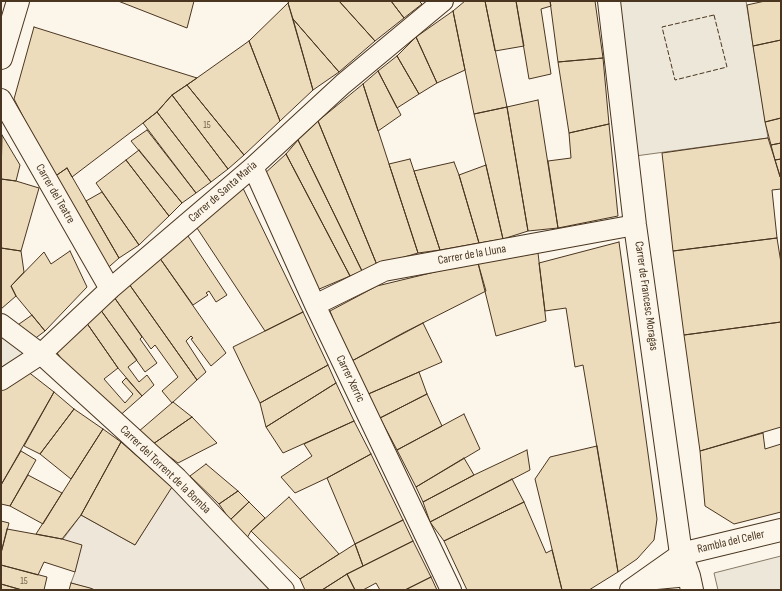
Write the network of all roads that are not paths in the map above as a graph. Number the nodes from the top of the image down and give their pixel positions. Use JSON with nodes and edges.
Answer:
{"nodes":[{"id":1,"x":18,"y":1,"type":"edge"},
{"id":2,"x":443,"y":1,"type":"edge"},
{"id":3,"x":609,"y":1,"type":"edge"},
{"id":4,"x":1,"y":58,"type":"edge"},
{"id":5,"x":1,"y":99,"type":"edge"},
{"id":6,"x":253,"y":167,"type":"junction"},
{"id":7,"x":635,"y":225,"type":"junction"},
{"id":8,"x":110,"y":289,"type":"junction"},
{"id":9,"x":315,"y":305,"type":"junction"},
{"id":10,"x":1,"y":324,"type":"edge"},
{"id":11,"x":41,"y":354,"type":"junction"},
{"id":12,"x":1,"y":380,"type":"edge"},
{"id":13,"x":781,"y":530,"type":"edge"},
{"id":14,"x":681,"y":554,"type":"junction"},
{"id":15,"x":690,"y":583,"type":"edge"},
{"id":16,"x":636,"y":585,"type":"edge"},
{"id":17,"x":284,"y":590,"type":"edge"},
{"id":18,"x":451,"y":590,"type":"edge"}],
"edges":[{"from":1,"to":4,"type":"street"},
{"from":2,"to":6,"type":"street","name":"Carrer de Santa Maria"},
{"from":3,"to":7,"type":"street","name":"Carrer de Francesc Moragas"},
{"from":5,"to":8,"type":"street","name":"Carrer del Teatre"},
{"from":6,"to":8,"type":"street","name":"Carrer de Santa Maria"},
{"from":6,"to":9,"type":"street","name":"Carrer Xerric"},
{"from":7,"to":9,"type":"street","name":"Carrer de la Lluna"},
{"from":7,"to":14,"type":"street","name":"Carrer de Francesc Moragas"},
{"from":8,"to":11,"type":"street","name":"Carrer de Santa Maria"},
{"from":9,"to":18,"type":"street","name":"Carrer Xerric"},
{"from":10,"to":11,"type":"street","name":"Carrer del Torrent de la Bomba"},
{"from":11,"to":12,"type":"street","name":"Carrer de Santa Maria"},
{"from":11,"to":17,"type":"street","name":"Carrer del Torrent de la Bomba"},
{"from":13,"to":14,"type":"street","name":"Rambla del Celler"},
{"from":14,"to":15,"type":"street","name":"Carrer de Francesc Moragas"},
{"from":14,"to":16,"type":"street"},
{"from":15,"to":16,"type":"street"}]}
